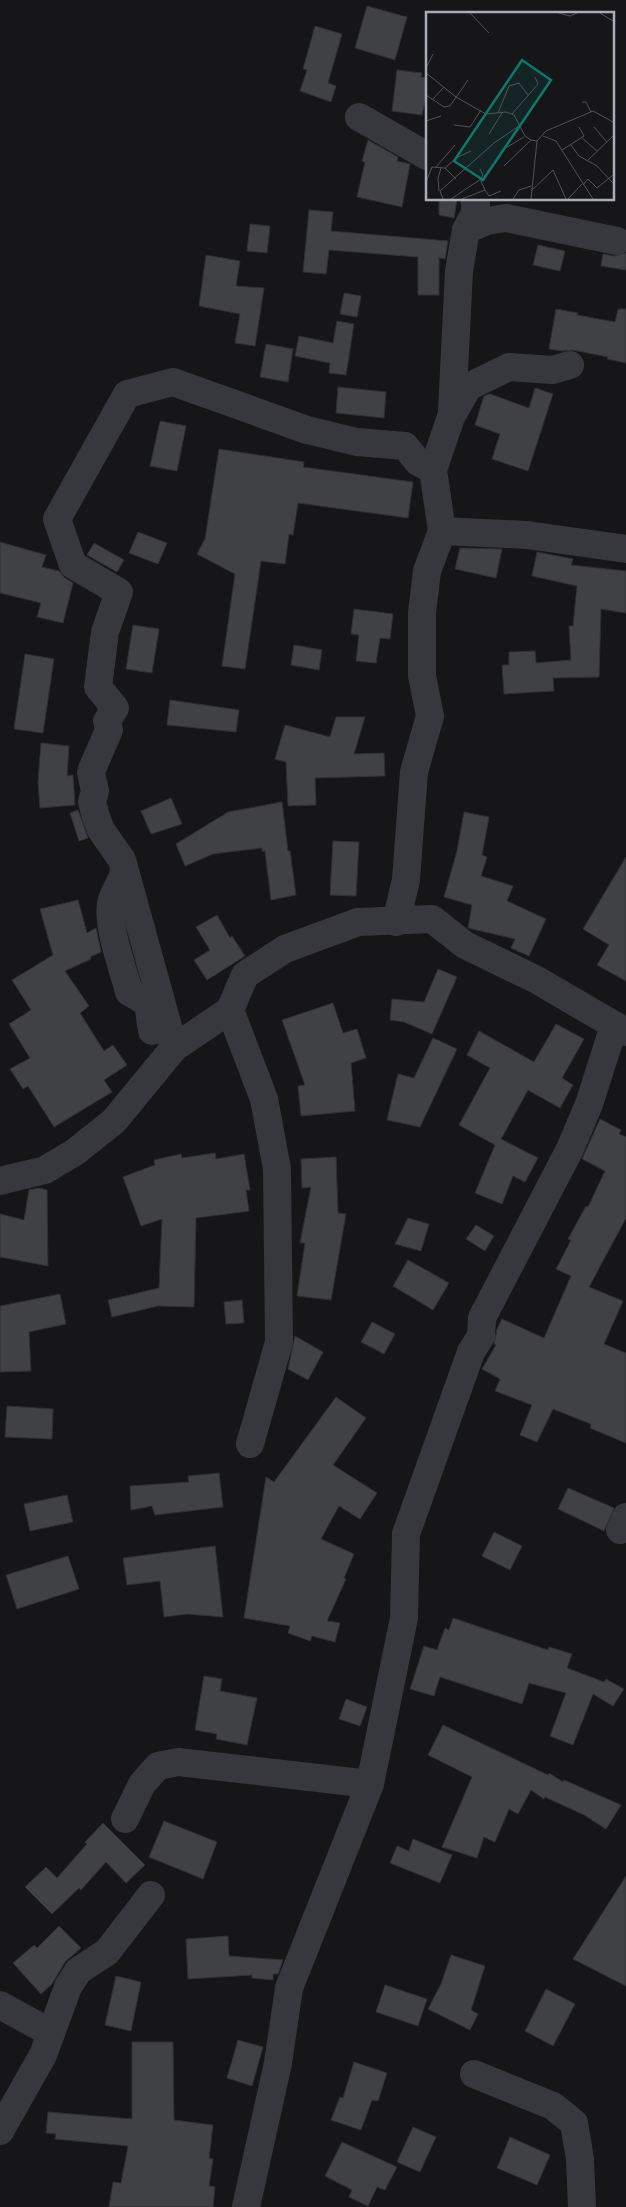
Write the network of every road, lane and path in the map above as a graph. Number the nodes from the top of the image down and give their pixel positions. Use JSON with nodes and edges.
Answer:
{"nodes":[{"id":1,"x":359,"y":117,"type":"dead end"},
{"id":2,"x":426,"y":155,"type":"edge"},
{"id":3,"x":474,"y":200,"type":"edge"},
{"id":4,"x":466,"y":230,"type":"junction"},
{"id":5,"x":617,"y":241,"type":"dead end"},
{"id":6,"x":570,"y":365,"type":"dead end"},
{"id":7,"x":451,"y":417,"type":"junction"},
{"id":8,"x":433,"y":470,"type":"junction"},
{"id":9,"x":442,"y":531,"type":"junction"},
{"id":10,"x":626,"y":550,"type":"edge"},
{"id":11,"x":396,"y":922,"type":"junction"},
{"id":12,"x":230,"y":1010,"type":"junction"},
{"id":13,"x":620,"y":1029,"type":"edge"},
{"id":14,"x":165,"y":1057,"type":"junction"},
{"id":15,"x":0,"y":1181,"type":"edge"},
{"id":16,"x":250,"y":1444,"type":"dead end"},
{"id":17,"x":370,"y":1784,"type":"junction"},
{"id":18,"x":125,"y":1818,"type":"dead end"},
{"id":19,"x":151,"y":1895,"type":"dead end"},
{"id":20,"x":0,"y":2005,"type":"edge"},
{"id":21,"x":51,"y":2033,"type":"junction"},
{"id":22,"x":474,"y":2074,"type":"dead end"},
{"id":23,"x":0,"y":2131,"type":"edge"},
{"id":24,"x":246,"y":2207,"type":"edge"},
{"id":25,"x":582,"y":2207,"type":"edge"}],
"edges":[{"from":1,"to":2,"type":"street"},
{"from":3,"to":4,"type":"street"},
{"from":4,"to":5,"type":"street"},
{"from":4,"to":7,"type":"street"},
{"from":6,"to":7,"type":"street"},
{"from":7,"to":8,"type":"street"},
{"from":8,"to":9,"type":"street"},
{"from":8,"to":14,"type":"street"},
{"from":9,"to":10,"type":"street"},
{"from":9,"to":11,"type":"street"},
{"from":11,"to":12,"type":"street"},
{"from":11,"to":13,"type":"street"},
{"from":12,"to":14,"type":"street"},
{"from":12,"to":16,"type":"street"},
{"from":13,"to":17,"type":"street"},
{"from":14,"to":15,"type":"street"},
{"from":17,"to":18,"type":"street"},
{"from":17,"to":24,"type":"street"},
{"from":19,"to":21,"type":"street"},
{"from":20,"to":21,"type":"street"},
{"from":21,"to":23,"type":"street"},
{"from":22,"to":25,"type":"street"}]}
